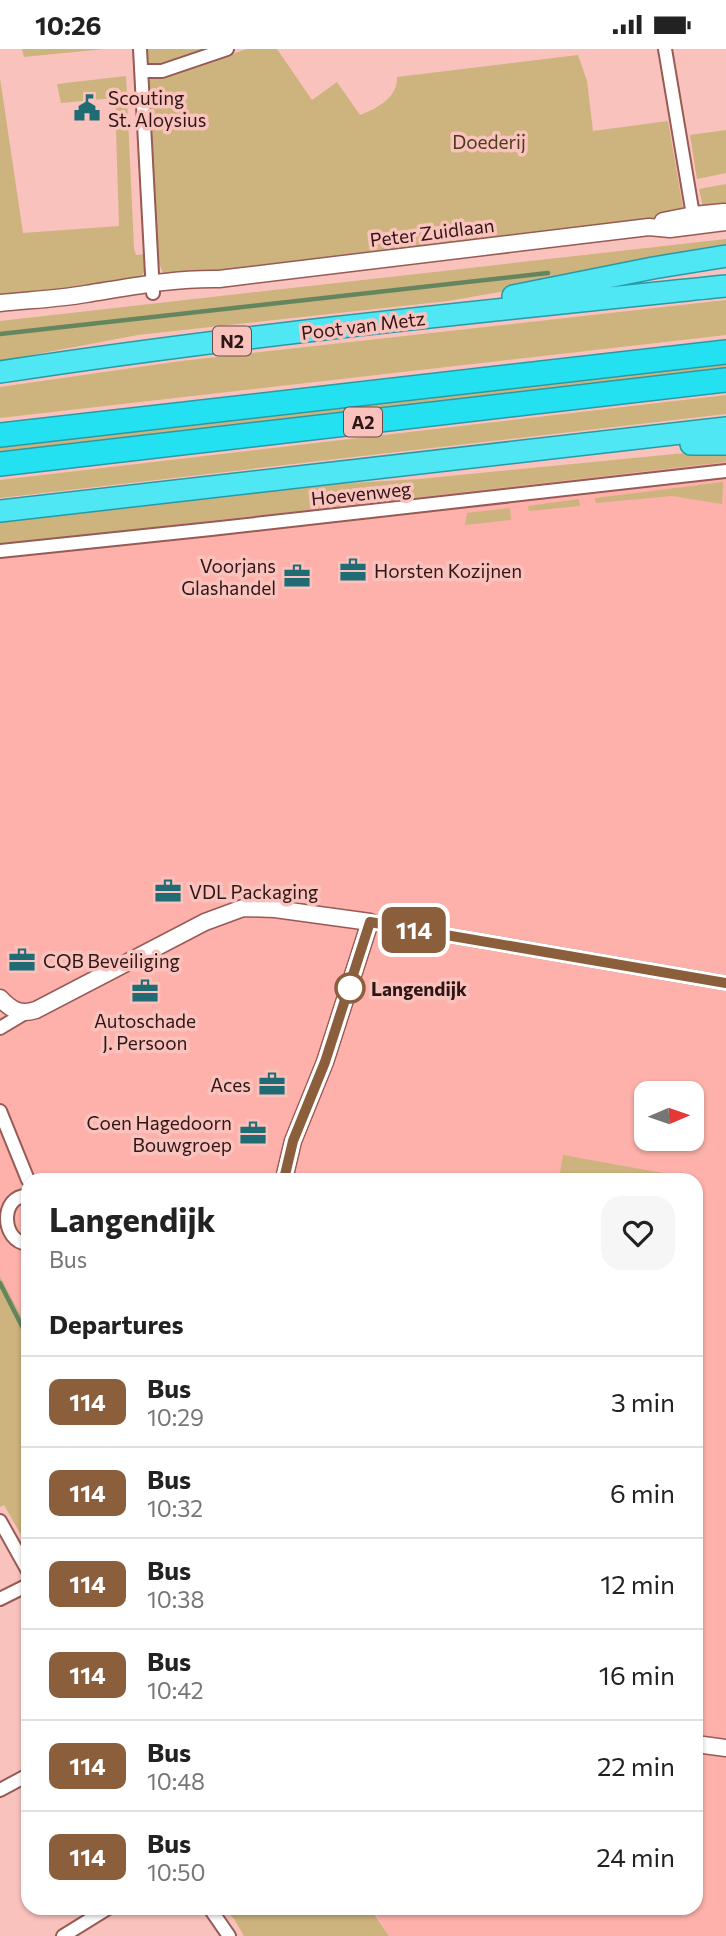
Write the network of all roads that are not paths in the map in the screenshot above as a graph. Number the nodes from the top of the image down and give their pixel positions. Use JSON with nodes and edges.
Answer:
{"nodes":[{"id":1,"x":140,"y":49,"type":"edge"},
{"id":2,"x":227,"y":49,"type":"edge"},
{"id":3,"x":664,"y":49,"type":"edge"},
{"id":4,"x":141,"y":71,"type":"junction"},
{"id":5,"x":726,"y":212,"type":"edge"},
{"id":6,"x":694,"y":221,"type":"junction"},
{"id":7,"x":726,"y":222,"type":"edge"},
{"id":8,"x":726,"y":256,"type":"edge"},
{"id":9,"x":726,"y":286,"type":"edge"},
{"id":10,"x":153,"y":288,"type":"junction"},
{"id":11,"x":0,"y":303,"type":"edge"},
{"id":12,"x":465,"y":313,"type":"junction"},
{"id":13,"x":726,"y":352,"type":"edge"},
{"id":14,"x":0,"y":372,"type":"edge"},
{"id":15,"x":726,"y":380,"type":"edge"},
{"id":16,"x":726,"y":429,"type":"edge"},
{"id":17,"x":0,"y":435,"type":"edge"},
{"id":18,"x":658,"y":437,"type":"junction"},
{"id":19,"x":726,"y":444,"type":"edge"},
{"id":20,"x":0,"y":464,"type":"edge"},
{"id":21,"x":726,"y":471,"type":"edge"},
{"id":22,"x":0,"y":511,"type":"edge"},
{"id":23,"x":0,"y":551,"type":"edge"},
{"id":24,"x":370,"y":922,"type":"junction"},
{"id":25,"x":726,"y":983,"type":"edge"},
{"id":26,"x":0,"y":998,"type":"edge"},
{"id":27,"x":25,"y":1013,"type":"junction"},
{"id":28,"x":0,"y":1028,"type":"edge"},
{"id":29,"x":0,"y":1111,"type":"edge"},
{"id":30,"x":26,"y":1173,"type":"edge"},
{"id":31,"x":285,"y":1173,"type":"edge"},
{"id":32,"x":21,"y":1196,"type":"edge"},
{"id":33,"x":21,"y":1242,"type":"edge"},
{"id":34,"x":0,"y":1521,"type":"edge"},
{"id":35,"x":21,"y":1558,"type":"edge"},
{"id":36,"x":21,"y":1588,"type":"edge"},
{"id":37,"x":0,"y":1599,"type":"edge"},
{"id":38,"x":703,"y":1745,"type":"edge"},
{"id":39,"x":726,"y":1748,"type":"edge"},
{"id":40,"x":21,"y":1779,"type":"edge"},
{"id":41,"x":0,"y":1790,"type":"edge"},
{"id":42,"x":97,"y":1915,"type":"edge"},
{"id":43,"x":215,"y":1915,"type":"edge"},
{"id":44,"x":63,"y":1936,"type":"edge"},
{"id":45,"x":229,"y":1936,"type":"edge"}],
"edges":[{"from":1,"to":4,"type":"street"},
{"from":2,"to":4,"type":"street"},
{"from":3,"to":6,"type":"street"},
{"from":4,"to":10,"type":"street"},
{"from":5,"to":6,"type":"street","name":"Peter Zuidlaan"},
{"from":6,"to":7,"type":"street","name":"Peter Zuidlaan"},
{"from":6,"to":10,"type":"street","name":"Peter Zuidlaan"},
{"from":8,"to":12,"type":"highway","number":"N2"},
{"from":9,"to":12,"type":"highway","name":"Poot van Metz","number":"N2"},
{"from":10,"to":11,"type":"street","name":"Peter Zuidlaan"},
{"from":12,"to":14,"type":"highway","name":"Poot van Metz","number":"N2"},
{"from":13,"to":17,"type":"highway","number":"A2"},
{"from":15,"to":20,"type":"highway","number":"A2"},
{"from":16,"to":18,"type":"highway"},
{"from":18,"to":19,"type":"highway"},
{"from":18,"to":22,"type":"highway"},
{"from":21,"to":23,"type":"street","name":"Hoevenweg"},
{"from":24,"to":25,"type":"street"},
{"from":24,"to":27,"type":"street"},
{"from":24,"to":31,"type":"street"},
{"from":26,"to":27,"type":"street"},
{"from":27,"to":28,"type":"street"},
{"from":29,"to":30,"type":"street"},
{"from":32,"to":33,"type":"street"},
{"from":34,"to":35,"type":"street"},
{"from":36,"to":37,"type":"street"},
{"from":38,"to":39,"type":"street"},
{"from":40,"to":41,"type":"street"},
{"from":42,"to":44,"type":"street"},
{"from":43,"to":45,"type":"street"}]}
